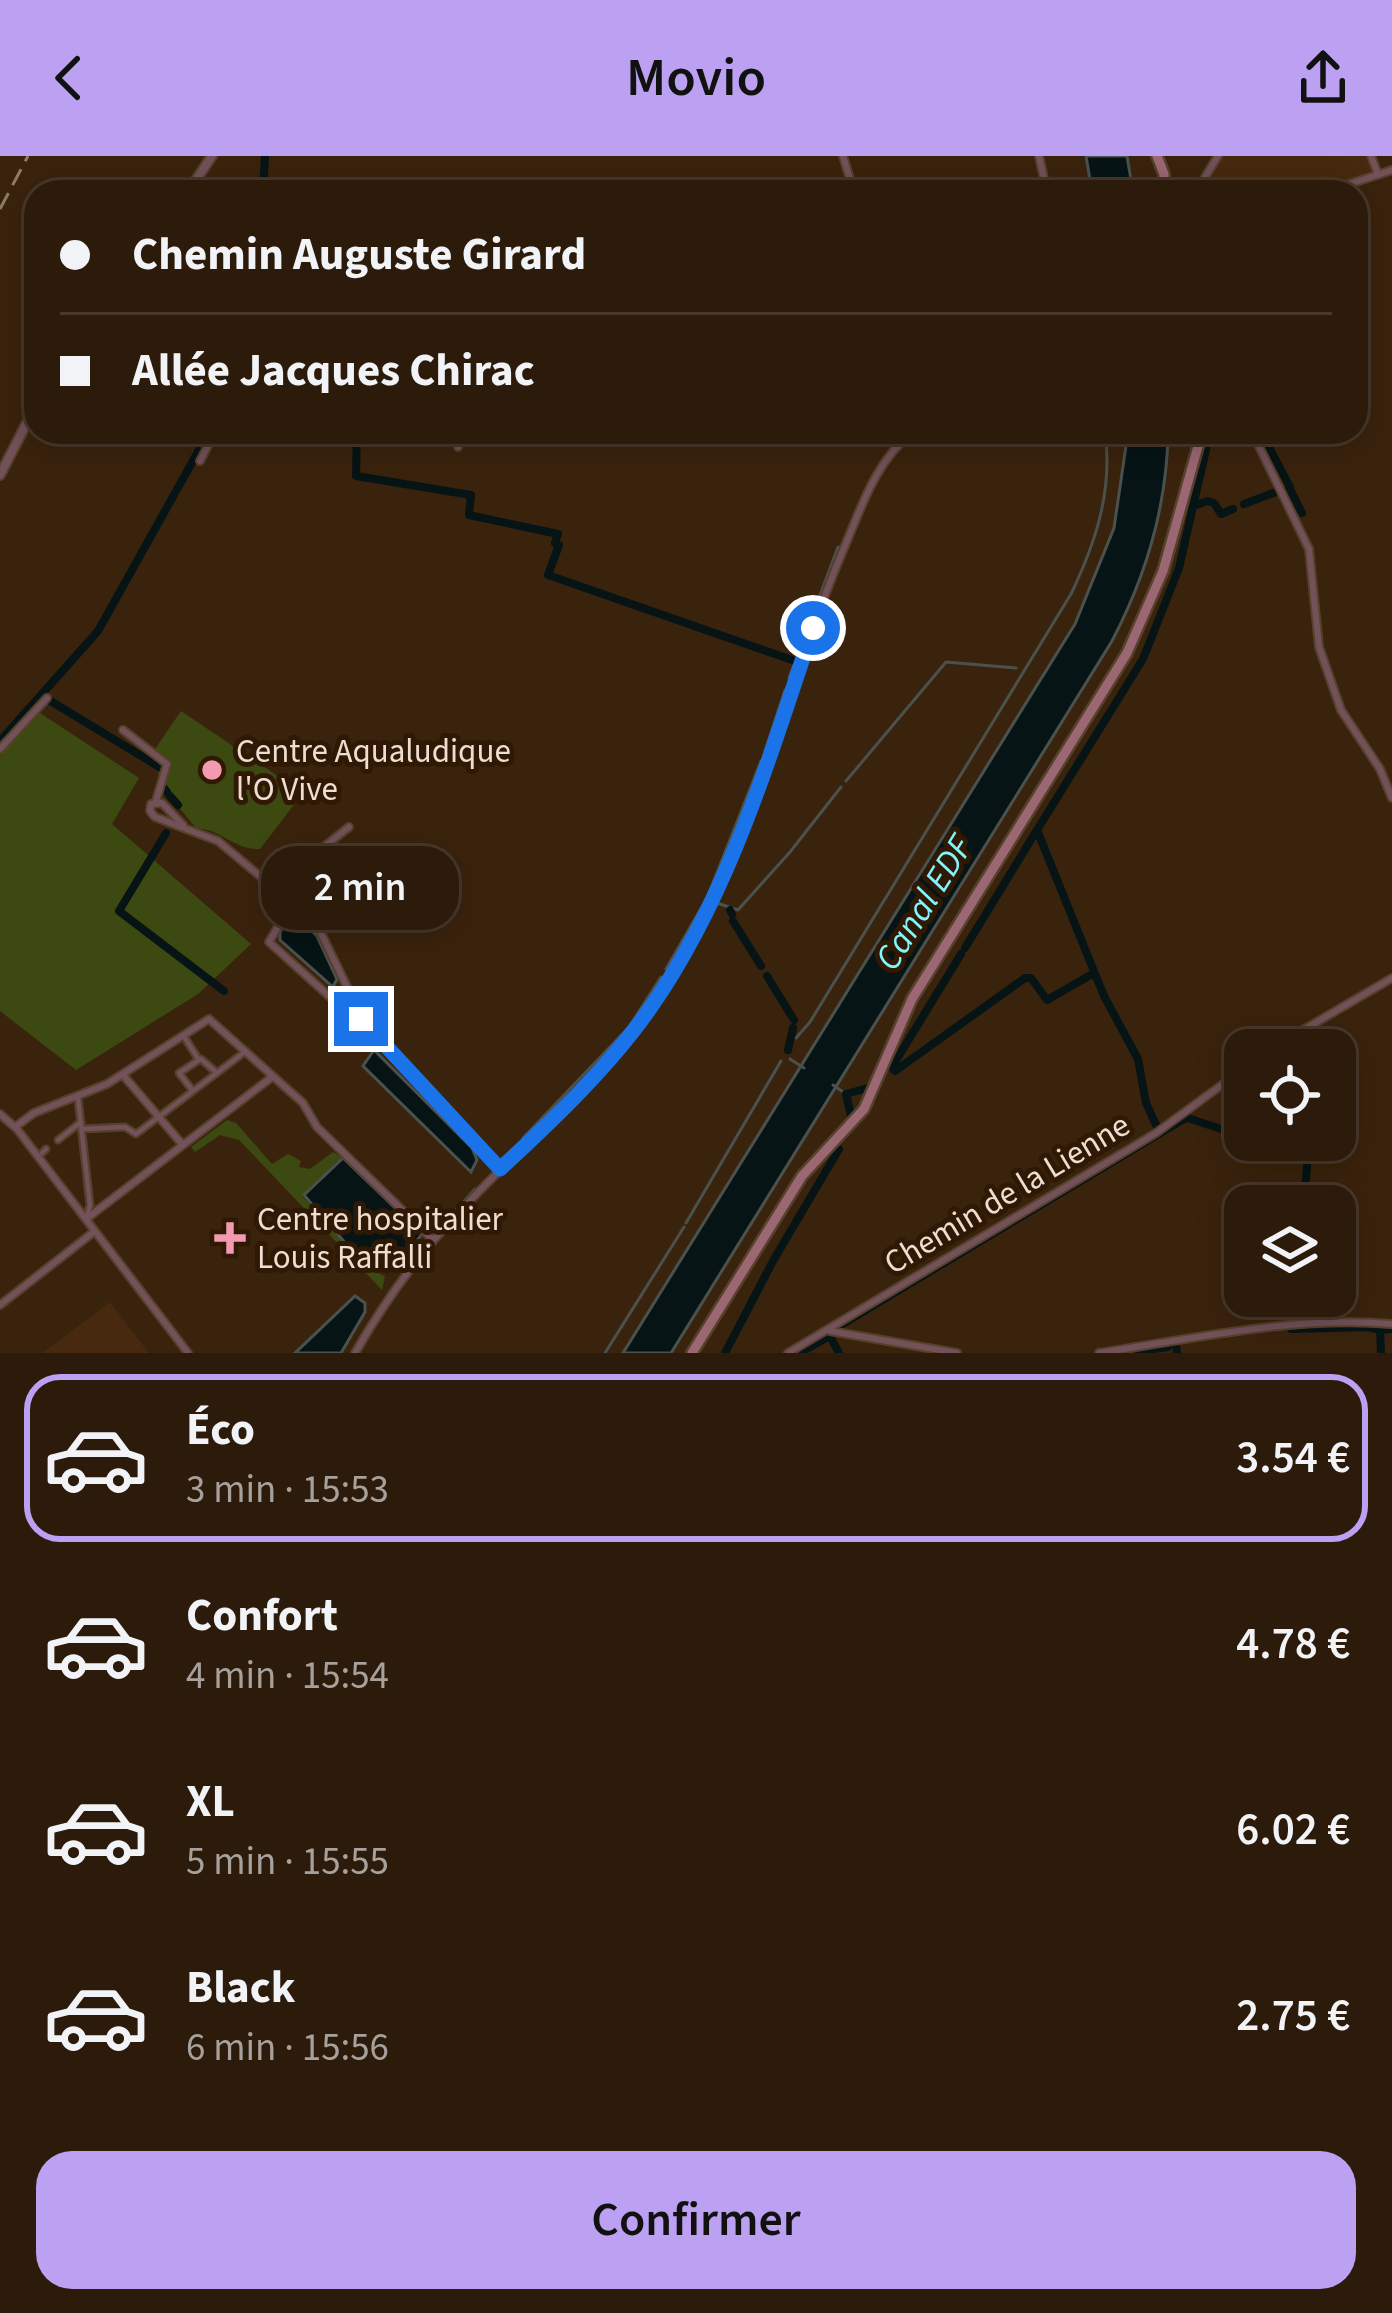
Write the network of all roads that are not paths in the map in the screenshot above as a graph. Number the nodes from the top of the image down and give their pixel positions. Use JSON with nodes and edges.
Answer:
{"nodes":[{"id":1,"x":1371,"y":156,"type":"edge"},
{"id":2,"x":1392,"y":170,"type":"edge"},
{"id":3,"x":1378,"y":175,"type":"junction"},
{"id":4,"x":1362,"y":180,"type":"edge"},
{"id":5,"x":24,"y":428,"type":"edge"},
{"id":6,"x":209,"y":444,"type":"edge"},
{"id":7,"x":458,"y":444,"type":"edge"},
{"id":8,"x":901,"y":444,"type":"edge"},
{"id":9,"x":1199,"y":444,"type":"edge"},
{"id":10,"x":1258,"y":444,"type":"edge"},
{"id":11,"x":458,"y":447,"type":"dead end"},
{"id":12,"x":200,"y":460,"type":"dead end"},
{"id":13,"x":0,"y":475,"type":"edge"},
{"id":14,"x":47,"y":698,"type":"dead end"},
{"id":15,"x":123,"y":730,"type":"dead end"},
{"id":16,"x":0,"y":749,"type":"edge"},
{"id":17,"x":1392,"y":798,"type":"edge"},
{"id":18,"x":156,"y":801,"type":"junction"},
{"id":19,"x":183,"y":825,"type":"junction"},
{"id":20,"x":349,"y":827,"type":"dead end"},
{"id":21,"x":290,"y":902,"type":"junction"},
{"id":22,"x":304,"y":913,"type":"junction"},
{"id":23,"x":283,"y":917,"type":"junction"},
{"id":24,"x":1392,"y":978,"type":"edge"},
{"id":25,"x":344,"y":983,"type":"junction"},
{"id":26,"x":326,"y":993,"type":"junction"},
{"id":27,"x":1305,"y":1029,"type":"edge"},
{"id":28,"x":183,"y":1034,"type":"junction"},
{"id":29,"x":371,"y":1034,"type":"junction"},
{"id":30,"x":245,"y":1051,"type":"junction"},
{"id":31,"x":201,"y":1059,"type":"dead end"},
{"id":32,"x":217,"y":1073,"type":"junction"},
{"id":33,"x":123,"y":1075,"type":"junction"},
{"id":34,"x":272,"y":1077,"type":"junction"},
{"id":35,"x":1224,"y":1083,"type":"edge"},
{"id":36,"x":193,"y":1091,"type":"junction"},
{"id":37,"x":78,"y":1098,"type":"junction"},
{"id":38,"x":0,"y":1114,"type":"edge"},
{"id":39,"x":158,"y":1116,"type":"junction"},
{"id":40,"x":81,"y":1125,"type":"junction"},
{"id":41,"x":15,"y":1127,"type":"junction"},
{"id":42,"x":58,"y":1140,"type":"dead end"},
{"id":43,"x":182,"y":1144,"type":"junction"},
{"id":44,"x":500,"y":1169,"type":"junction"},
{"id":45,"x":86,"y":1220,"type":"junction"},
{"id":46,"x":95,"y":1231,"type":"junction"},
{"id":47,"x":433,"y":1240,"type":"junction"},
{"id":48,"x":0,"y":1305,"type":"edge"},
{"id":49,"x":1392,"y":1324,"type":"edge"},
{"id":50,"x":826,"y":1330,"type":"junction"},
{"id":51,"x":188,"y":1353,"type":"edge"},
{"id":52,"x":355,"y":1353,"type":"edge"},
{"id":53,"x":692,"y":1353,"type":"edge"},
{"id":54,"x":788,"y":1353,"type":"edge"},
{"id":55,"x":957,"y":1353,"type":"edge"},
{"id":56,"x":1099,"y":1353,"type":"edge"}],
"edges":[{"from":1,"to":3,"type":"street"},
{"from":2,"to":3,"type":"street"},
{"from":3,"to":4,"type":"street"},
{"from":5,"to":13,"type":"street"},
{"from":6,"to":12,"type":"street"},
{"from":7,"to":11,"type":"street"},
{"from":8,"to":44,"type":"street"},
{"from":9,"to":53,"type":"main road"},
{"from":10,"to":17,"type":"street"},
{"from":14,"to":16,"type":"street"},
{"from":15,"to":18,"type":"street"},
{"from":18,"to":19,"type":"street"},
{"from":18,"to":19,"type":"street"},
{"from":19,"to":21,"type":"street"},
{"from":20,"to":21,"type":"street"},
{"from":21,"to":22,"type":"street"},
{"from":21,"to":23,"type":"street"},
{"from":22,"to":23,"type":"street"},
{"from":22,"to":25,"type":"street"},
{"from":23,"to":26,"type":"street"},
{"from":24,"to":27,"type":"street"},
{"from":25,"to":26,"type":"street"},
{"from":25,"to":29,"type":"street"},
{"from":26,"to":29,"type":"street"},
{"from":28,"to":30,"type":"street"},
{"from":28,"to":33,"type":"street"},
{"from":28,"to":36,"type":"street"},
{"from":29,"to":44,"type":"street"},
{"from":30,"to":32,"type":"street"},
{"from":30,"to":34,"type":"street"},
{"from":31,"to":32,"type":"street"},
{"from":32,"to":36,"type":"street"},
{"from":33,"to":37,"type":"street"},
{"from":33,"to":39,"type":"street"},
{"from":34,"to":43,"type":"street"},
{"from":34,"to":47,"type":"street"},
{"from":35,"to":50,"type":"street","name":"Chemin de la Lienne"},
{"from":36,"to":39,"type":"street"},
{"from":37,"to":40,"type":"street"},
{"from":37,"to":41,"type":"street"},
{"from":38,"to":41,"type":"street"},
{"from":39,"to":40,"type":"street"},
{"from":39,"to":43,"type":"street"},
{"from":40,"to":42,"type":"street"},
{"from":40,"to":45,"type":"street"},
{"from":41,"to":45,"type":"street"},
{"from":43,"to":45,"type":"street"},
{"from":44,"to":47,"type":"street"},
{"from":45,"to":46,"type":"street"},
{"from":46,"to":48,"type":"street"},
{"from":46,"to":51,"type":"street"},
{"from":47,"to":52,"type":"street"},
{"from":49,"to":56,"type":"street"},
{"from":50,"to":54,"type":"street","name":"Chemin de la Lienne"},
{"from":50,"to":55,"type":"street"}]}
